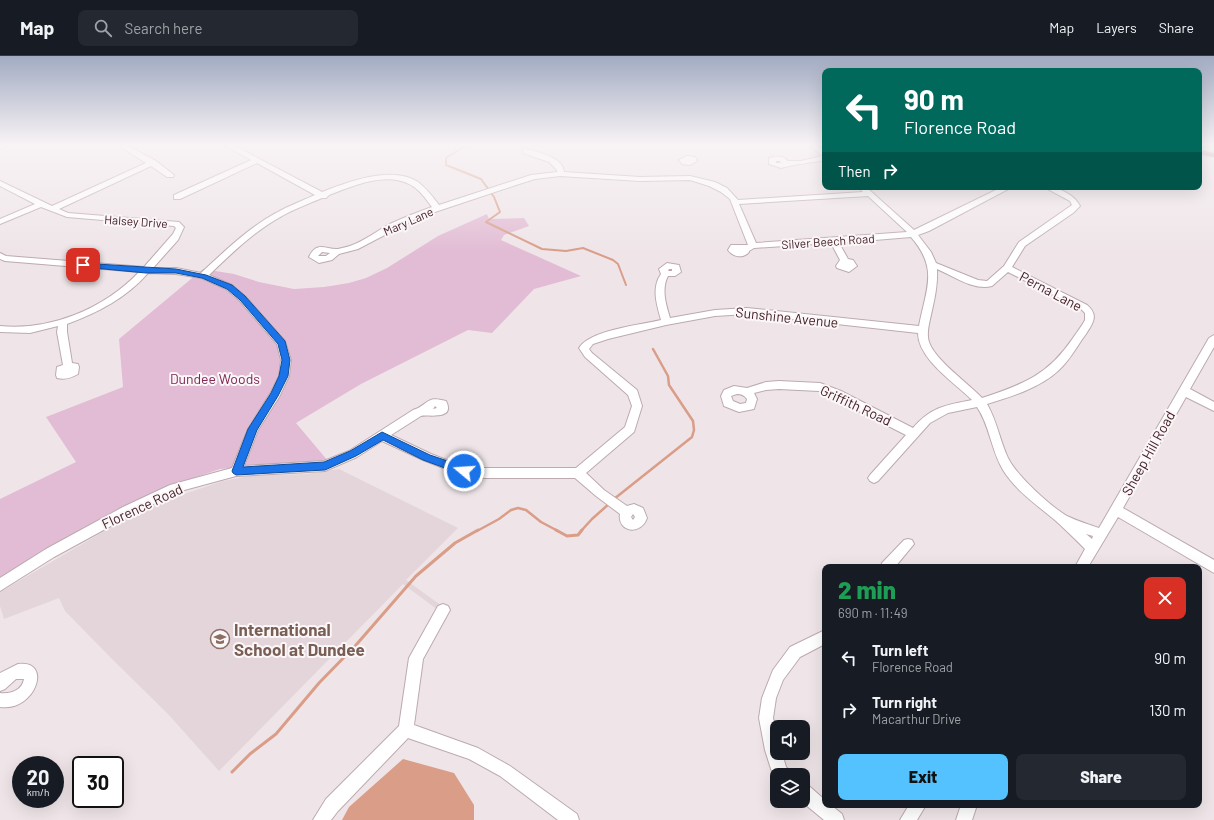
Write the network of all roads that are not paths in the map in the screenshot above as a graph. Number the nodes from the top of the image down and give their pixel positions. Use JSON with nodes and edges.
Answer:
{"nodes":[{"id":1,"x":112,"y":181,"type":"edge"},
{"id":2,"x":213,"y":181,"type":"edge"},
{"id":3,"x":294,"y":181,"type":"edge"},
{"id":4,"x":364,"y":181,"type":"edge"},
{"id":5,"x":410,"y":181,"type":"edge"},
{"id":6,"x":523,"y":181,"type":"edge"},
{"id":7,"x":699,"y":181,"type":"edge"},
{"id":8,"x":0,"y":183,"type":"edge"},
{"id":9,"x":865,"y":190,"type":"edge"},
{"id":10,"x":1002,"y":190,"type":"edge"},
{"id":11,"x":1063,"y":190,"type":"edge"},
{"id":12,"x":323,"y":196,"type":"junction"},
{"id":13,"x":177,"y":197,"type":"dead end"},
{"id":14,"x":736,"y":202,"type":"junction"},
{"id":15,"x":41,"y":204,"type":"junction"},
{"id":16,"x":437,"y":208,"type":"junction"},
{"id":17,"x":52,"y":209,"type":"junction"},
{"id":18,"x":0,"y":222,"type":"edge"},
{"id":19,"x":912,"y":234,"type":"junction"},
{"id":20,"x":834,"y":241,"type":"junction"},
{"id":21,"x":749,"y":247,"type":"joint"},
{"id":22,"x":336,"y":252,"type":"dead end"},
{"id":23,"x":0,"y":256,"type":"edge"},
{"id":24,"x":845,"y":261,"type":"dead end"},
{"id":25,"x":932,"y":265,"type":"junction"},
{"id":26,"x":1007,"y":268,"type":"junction"},
{"id":27,"x":146,"y":270,"type":"junction"},
{"id":28,"x":666,"y":274,"type":"dead end"},
{"id":29,"x":203,"y":276,"type":"junction"},
{"id":30,"x":63,"y":321,"type":"junction"},
{"id":31,"x":666,"y":322,"type":"junction"},
{"id":32,"x":0,"y":329,"type":"edge"},
{"id":33,"x":923,"y":330,"type":"junction"},
{"id":34,"x":1214,"y":338,"type":"edge"},
{"id":35,"x":68,"y":366,"type":"dead end"},
{"id":36,"x":1184,"y":391,"type":"junction"},
{"id":37,"x":748,"y":392,"type":"dead end"},
{"id":38,"x":980,"y":402,"type":"junction"},
{"id":39,"x":1214,"y":407,"type":"edge"},
{"id":40,"x":427,"y":410,"type":"dead end"},
{"id":41,"x":914,"y":434,"type":"junction"},
{"id":42,"x":382,"y":436,"type":"junction"},
{"id":43,"x":236,"y":471,"type":"junction"},
{"id":44,"x":578,"y":472,"type":"junction"},
{"id":45,"x":874,"y":478,"type":"dead end"},
{"id":46,"x":1116,"y":510,"type":"junction"},
{"id":47,"x":626,"y":512,"type":"dead end"},
{"id":48,"x":1097,"y":541,"type":"junction"},
{"id":49,"x":908,"y":544,"type":"dead end"},
{"id":50,"x":890,"y":564,"type":"edge"},
{"id":51,"x":1083,"y":564,"type":"edge"},
{"id":52,"x":1214,"y":567,"type":"edge"},
{"id":53,"x":0,"y":584,"type":"edge"},
{"id":54,"x":443,"y":610,"type":"dead end"},
{"id":55,"x":822,"y":638,"type":"edge"},
{"id":56,"x":0,"y":684,"type":"edge"},
{"id":57,"x":1,"y":702,"type":"edge"},
{"id":58,"x":406,"y":730,"type":"junction"},
{"id":59,"x":779,"y":768,"type":"edge"},
{"id":60,"x":810,"y":797,"type":"edge"},
{"id":61,"x":822,"y":806,"type":"edge"},
{"id":62,"x":916,"y":808,"type":"edge"},
{"id":63,"x":320,"y":820,"type":"edge"},
{"id":64,"x":571,"y":820,"type":"edge"},
{"id":65,"x":908,"y":820,"type":"edge"}],
"edges":[{"from":1,"to":17,"type":"street"},
{"from":2,"to":13,"type":"street"},
{"from":3,"to":12,"type":"street"},
{"from":4,"to":12,"type":"street"},
{"from":5,"to":16,"type":"street"},
{"from":6,"to":16,"type":"street","name":"Mary Lane"},
{"from":7,"to":14,"type":"street","name":"Mary Lane"},
{"from":8,"to":15,"type":"street","name":"Halsey Drive"},
{"from":9,"to":14,"type":"street"},
{"from":9,"to":19,"type":"street"},
{"from":10,"to":19,"type":"street","name":"Silver Beech Road"},
{"from":11,"to":26,"type":"street"},
{"from":12,"to":29,"type":"street"},
{"from":14,"to":21,"type":"street","name":"Mary Lane"},
{"from":15,"to":17,"type":"street","name":"Halsey Drive"},
{"from":15,"to":18,"type":"street"},
{"from":16,"to":22,"type":"street","name":"Mary Lane"},
{"from":17,"to":27,"type":"street","name":"Halsey Drive"},
{"from":19,"to":20,"type":"street","name":"Silver Beech Road"},
{"from":19,"to":25,"type":"street"},
{"from":20,"to":21,"type":"street","name":"Silver Beech Road"},
{"from":20,"to":24,"type":"street"},
{"from":23,"to":27,"type":"street"},
{"from":25,"to":26,"type":"street"},
{"from":25,"to":33,"type":"street"},
{"from":26,"to":38,"type":"street","name":"Perna Lane"},
{"from":27,"to":29,"type":"street"},
{"from":27,"to":30,"type":"street","name":"Halsey Drive"},
{"from":28,"to":31,"type":"street"},
{"from":29,"to":43,"type":"street"},
{"from":30,"to":32,"type":"street","name":"Halsey Drive"},
{"from":30,"to":35,"type":"street"},
{"from":31,"to":33,"type":"street","name":"Sunshine Avenue"},
{"from":31,"to":44,"type":"street","name":"Sunshine Avenue"},
{"from":33,"to":38,"type":"street"},
{"from":34,"to":36,"type":"street","name":"Sheep Hill Road"},
{"from":36,"to":39,"type":"street"},
{"from":36,"to":46,"type":"street","name":"Sheep Hill Road"},
{"from":37,"to":41,"type":"street","name":"Griffith Road"},
{"from":38,"to":41,"type":"street"},
{"from":38,"to":48,"type":"street"},
{"from":40,"to":42,"type":"street","name":"Florence Road"},
{"from":41,"to":45,"type":"street"},
{"from":42,"to":43,"type":"street","name":"Florence Road"},
{"from":42,"to":44,"type":"street"},
{"from":43,"to":53,"type":"street","name":"Florence Road"},
{"from":44,"to":47,"type":"street"},
{"from":46,"to":48,"type":"street","name":"Sheep Hill Road"},
{"from":46,"to":52,"type":"street"},
{"from":48,"to":51,"type":"street","name":"Sheep Hill Road"},
{"from":49,"to":50,"type":"street"},
{"from":54,"to":58,"type":"street"},
{"from":55,"to":59,"type":"street"},
{"from":56,"to":57,"type":"street"},
{"from":58,"to":63,"type":"street"},
{"from":58,"to":64,"type":"street"},
{"from":60,"to":61,"type":"street"},
{"from":62,"to":65,"type":"street"}]}
